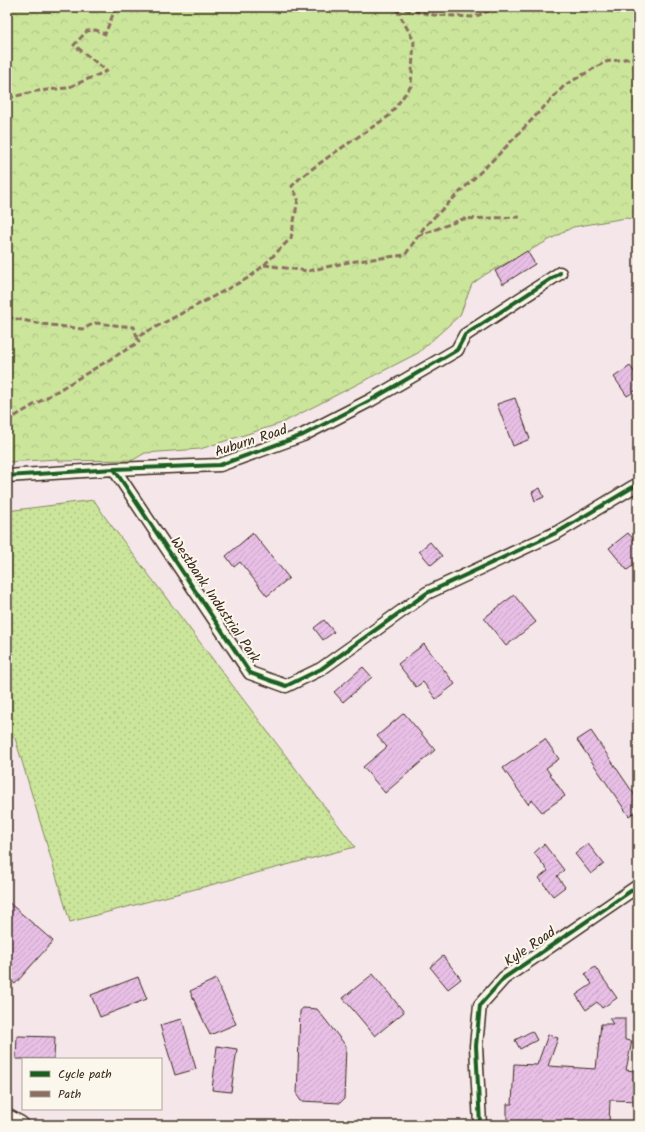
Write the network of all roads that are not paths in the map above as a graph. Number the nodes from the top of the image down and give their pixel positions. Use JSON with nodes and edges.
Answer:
{"nodes":[{"id":1,"x":560,"y":273,"type":"dead end"},
{"id":2,"x":114,"y":469,"type":"junction"},
{"id":3,"x":7,"y":476,"type":"edge"},
{"id":4,"x":638,"y":484,"type":"edge"},
{"id":5,"x":638,"y":886,"type":"edge"},
{"id":6,"x":7,"y":1118,"type":"edge"},
{"id":7,"x":20,"y":1125,"type":"edge"},
{"id":8,"x":480,"y":1125,"type":"edge"}],
"edges":[{"from":1,"to":2,"type":"street","name":"Auburn Road"},
{"from":2,"to":3,"type":"street","name":"Auburn Road"},
{"from":2,"to":4,"type":"street","name":"Westbank Industrial Park"},
{"from":5,"to":8,"type":"street","name":"Kyle Road"},
{"from":6,"to":7,"type":"street"}]}
